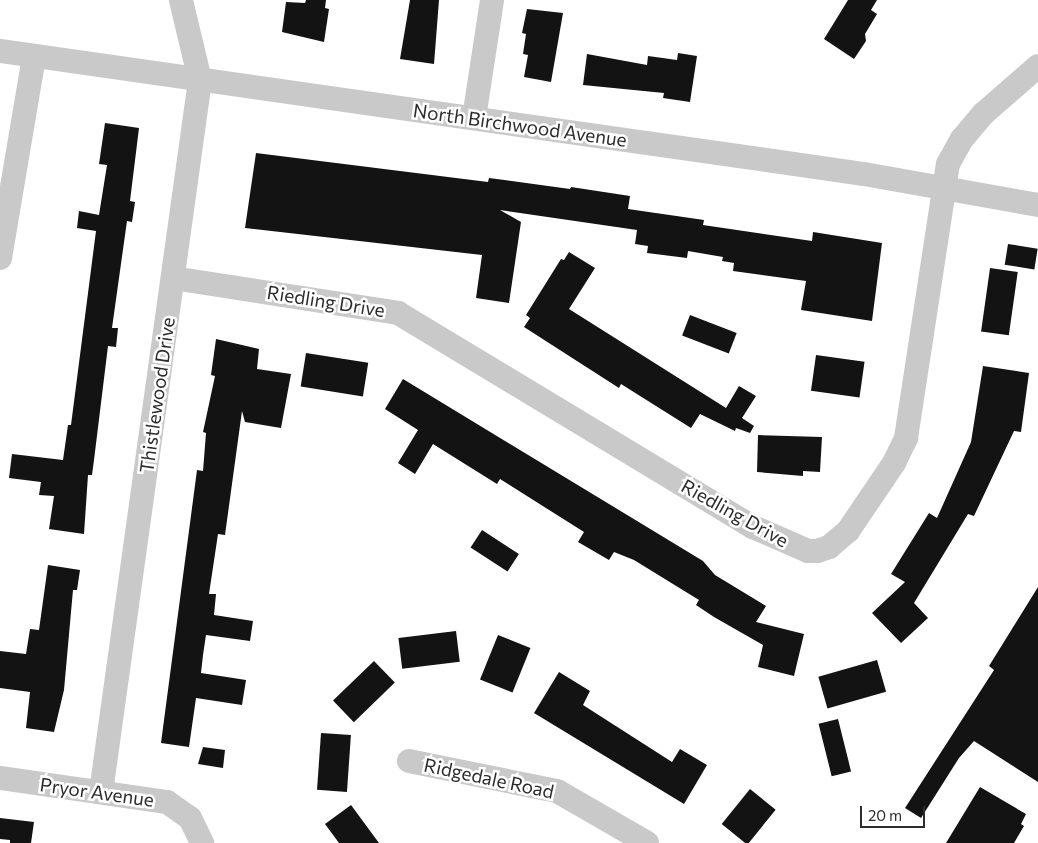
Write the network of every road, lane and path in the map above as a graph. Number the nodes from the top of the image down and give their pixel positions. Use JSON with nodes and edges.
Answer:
{"nodes":[{"id":1,"x":181,"y":0,"type":"edge"},
{"id":2,"x":492,"y":0,"type":"edge"},
{"id":3,"x":0,"y":52,"type":"edge"},
{"id":4,"x":34,"y":56,"type":"junction"},
{"id":5,"x":1038,"y":66,"type":"edge"},
{"id":6,"x":200,"y":80,"type":"junction"},
{"id":7,"x":474,"y":118,"type":"junction"},
{"id":8,"x":945,"y":188,"type":"junction"},
{"id":9,"x":1038,"y":205,"type":"edge"},
{"id":10,"x":0,"y":258,"type":"edge"},
{"id":11,"x":173,"y":278,"type":"junction"},
{"id":12,"x":409,"y":761,"type":"dead end"},
{"id":13,"x":0,"y":778,"type":"edge"},
{"id":14,"x":101,"y":792,"type":"junction"},
{"id":15,"x":202,"y":843,"type":"edge"},
{"id":16,"x":647,"y":843,"type":"edge"}],
"edges":[{"from":1,"to":6,"type":"street","name":"Thistlewood Drive"},
{"from":2,"to":7,"type":"street"},
{"from":3,"to":4,"type":"street","name":"North Birchwood Avenue"},
{"from":4,"to":6,"type":"street","name":"North Birchwood Avenue"},
{"from":4,"to":10,"type":"street"},
{"from":5,"to":8,"type":"street","name":"Riedling Drive"},
{"from":6,"to":7,"type":"street","name":"North Birchwood Avenue"},
{"from":6,"to":11,"type":"street","name":"Thistlewood Drive"},
{"from":7,"to":8,"type":"street","name":"North Birchwood Avenue"},
{"from":8,"to":9,"type":"street","name":"North Birchwood Avenue"},
{"from":8,"to":11,"type":"street","name":"Riedling Drive"},
{"from":11,"to":14,"type":"street","name":"Thistlewood Drive"},
{"from":12,"to":16,"type":"street","name":"Ridgedale Road"},
{"from":13,"to":14,"type":"street","name":"Pryor Avenue"},
{"from":14,"to":15,"type":"street","name":"Pryor Avenue"}]}
